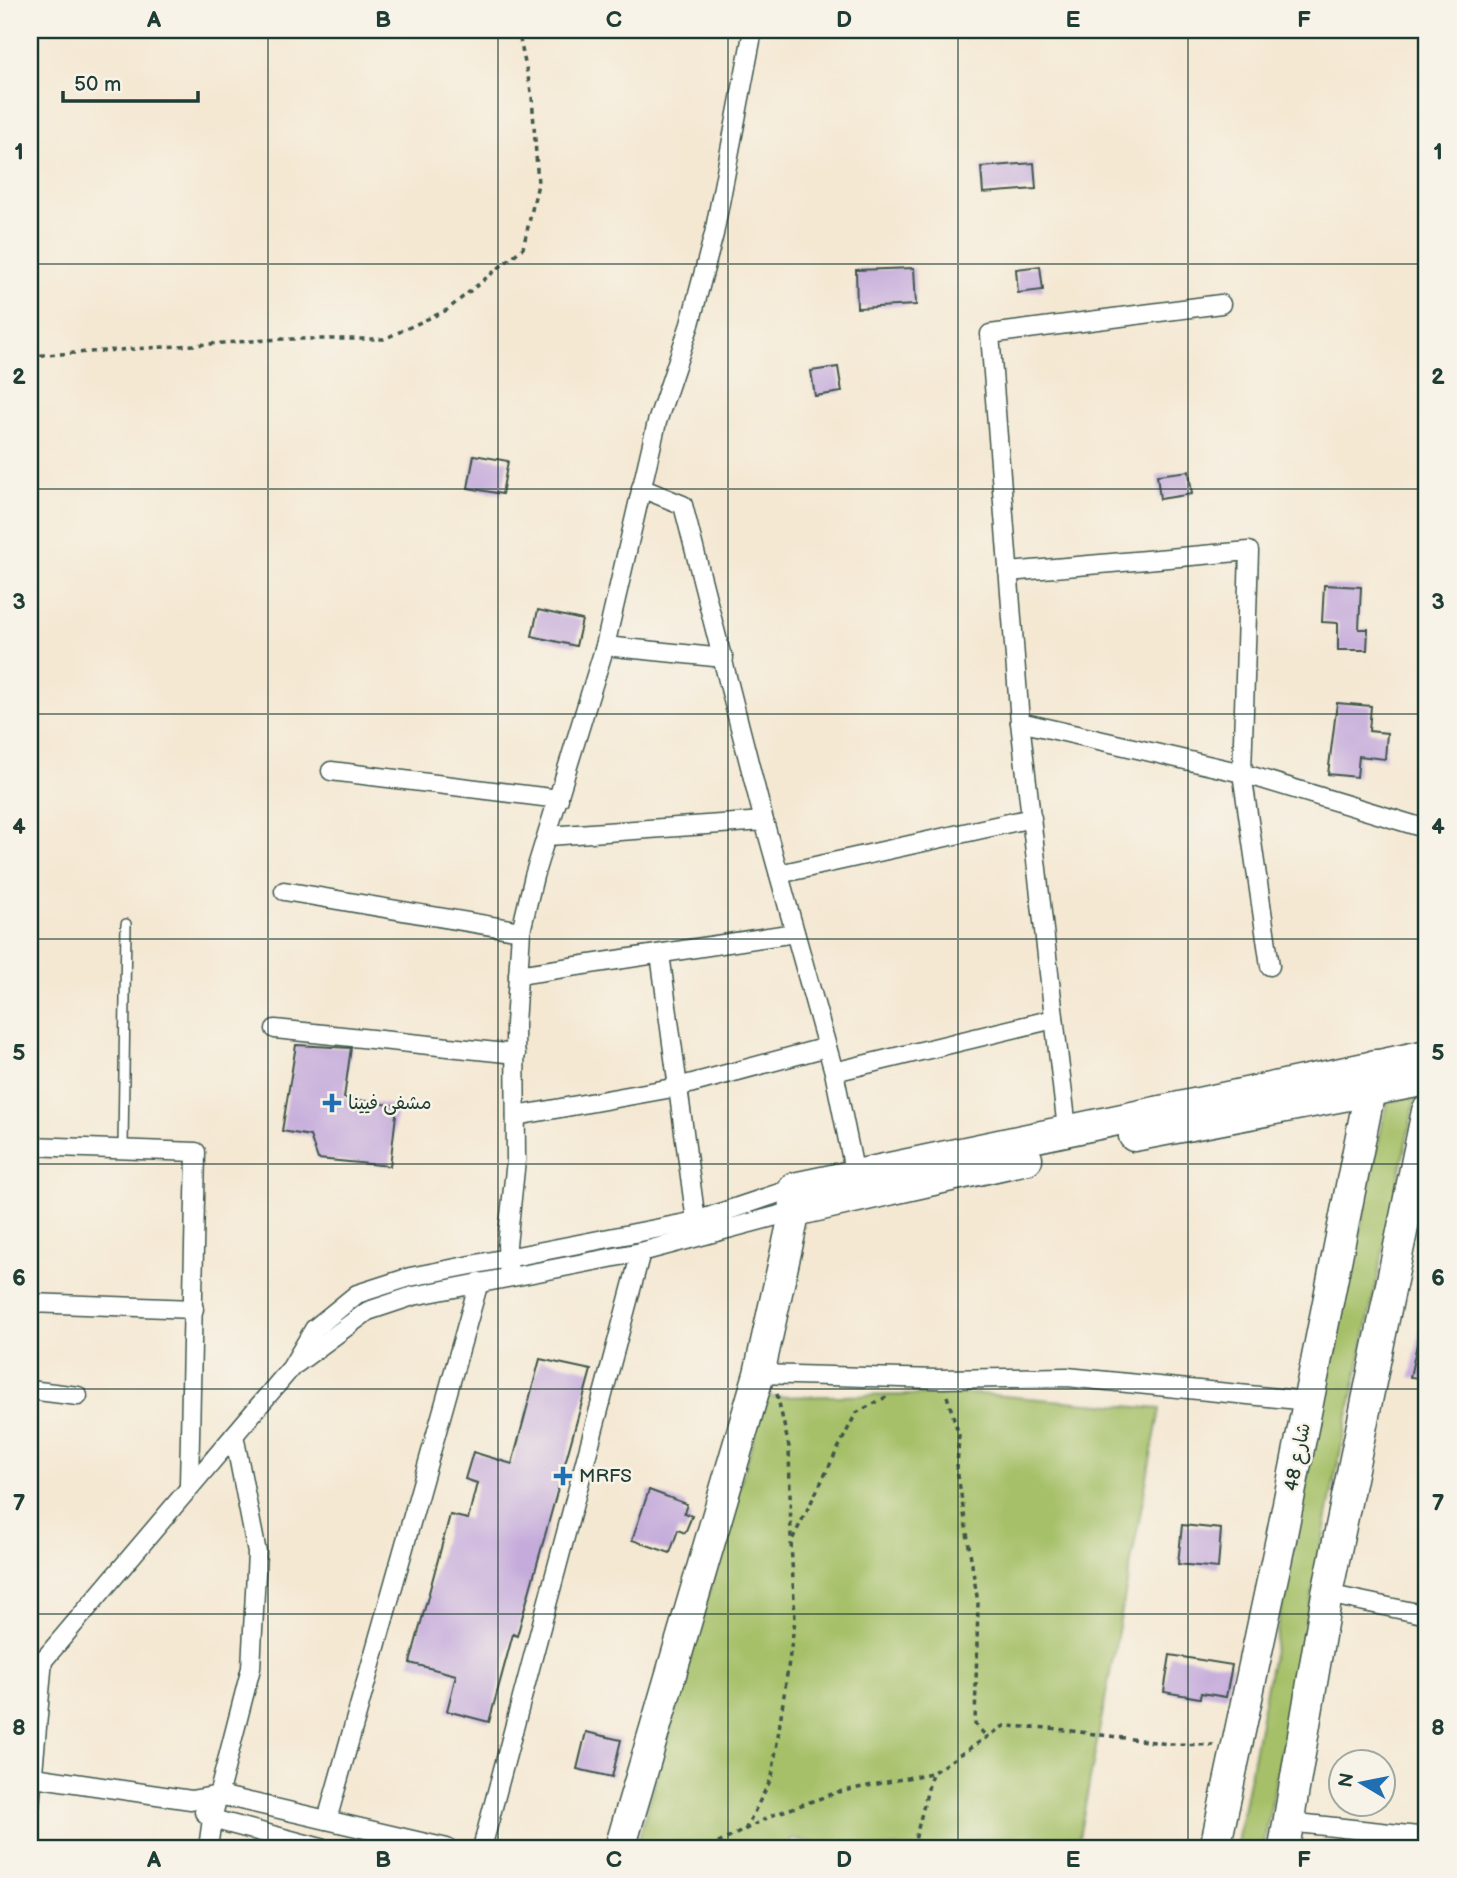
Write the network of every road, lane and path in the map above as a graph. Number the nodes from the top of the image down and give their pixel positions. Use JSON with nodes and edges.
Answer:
{"nodes":[{"id":1,"x":518,"y":30,"type":"edge"},
{"id":2,"x":753,"y":30,"type":"edge"},
{"id":3,"x":1222,"y":304,"type":"dead end"},
{"id":4,"x":30,"y":356,"type":"edge"},
{"id":5,"x":640,"y":488,"type":"junction"},
{"id":6,"x":1007,"y":572,"type":"junction"},
{"id":7,"x":605,"y":646,"type":"junction"},
{"id":8,"x":724,"y":658,"type":"junction"},
{"id":9,"x":1020,"y":722,"type":"junction"},
{"id":10,"x":331,"y":771,"type":"dead end"},
{"id":11,"x":1242,"y":773,"type":"junction"},
{"id":12,"x":559,"y":799,"type":"junction"},
{"id":13,"x":1032,"y":818,"type":"junction"},
{"id":14,"x":764,"y":821,"type":"junction"},
{"id":15,"x":1427,"y":829,"type":"edge"},
{"id":16,"x":548,"y":836,"type":"junction"},
{"id":17,"x":779,"y":874,"type":"junction"},
{"id":18,"x":284,"y":891,"type":"dead end"},
{"id":19,"x":126,"y":924,"type":"dead end"},
{"id":20,"x":522,"y":931,"type":"junction"},
{"id":21,"x":795,"y":933,"type":"junction"},
{"id":22,"x":660,"y":954,"type":"junction"},
{"id":23,"x":1270,"y":965,"type":"dead end"},
{"id":24,"x":518,"y":975,"type":"junction"},
{"id":25,"x":1054,"y":1019,"type":"junction"},
{"id":26,"x":275,"y":1029,"type":"dead end"},
{"id":27,"x":827,"y":1047,"type":"junction"},
{"id":28,"x":516,"y":1054,"type":"junction"},
{"id":29,"x":1427,"y":1055,"type":"edge"},
{"id":30,"x":834,"y":1072,"type":"junction"},
{"id":31,"x":1373,"y":1078,"type":"junction"},
{"id":32,"x":1427,"y":1080,"type":"edge"},
{"id":33,"x":678,"y":1087,"type":"junction"},
{"id":34,"x":1427,"y":1111,"type":"edge"},
{"id":35,"x":516,"y":1116,"type":"junction"},
{"id":36,"x":1067,"y":1129,"type":"junction"},
{"id":37,"x":30,"y":1146,"type":"edge"},
{"id":38,"x":123,"y":1147,"type":"junction"},
{"id":39,"x":855,"y":1175,"type":"junction"},
{"id":40,"x":795,"y":1199,"type":"junction"},
{"id":41,"x":696,"y":1221,"type":"junction"},
{"id":42,"x":641,"y":1252,"type":"junction"},
{"id":43,"x":507,"y":1258,"type":"junction"},
{"id":44,"x":509,"y":1277,"type":"junction"},
{"id":45,"x":479,"y":1282,"type":"junction"},
{"id":46,"x":30,"y":1303,"type":"edge"},
{"id":47,"x":194,"y":1309,"type":"junction"},
{"id":48,"x":291,"y":1368,"type":"junction"},
{"id":49,"x":759,"y":1374,"type":"junction"},
{"id":50,"x":937,"y":1379,"type":"junction"},
{"id":51,"x":30,"y":1390,"type":"edge"},
{"id":52,"x":890,"y":1395,"type":"dead end"},
{"id":53,"x":78,"y":1396,"type":"dead end"},
{"id":54,"x":1309,"y":1401,"type":"junction"},
{"id":55,"x":234,"y":1434,"type":"junction"},
{"id":56,"x":189,"y":1485,"type":"junction"},
{"id":57,"x":791,"y":1542,"type":"junction"},
{"id":58,"x":1327,"y":1594,"type":"junction"},
{"id":59,"x":1427,"y":1615,"type":"edge"},
{"id":60,"x":43,"y":1658,"type":"junction"},
{"id":61,"x":30,"y":1676,"type":"edge"},
{"id":62,"x":986,"y":1736,"type":"junction"},
{"id":63,"x":1238,"y":1745,"type":"junction"},
{"id":64,"x":932,"y":1773,"type":"junction"},
{"id":65,"x":34,"y":1777,"type":"junction"},
{"id":66,"x":219,"y":1795,"type":"junction"},
{"id":67,"x":191,"y":1800,"type":"junction"},
{"id":68,"x":30,"y":1806,"type":"edge"},
{"id":69,"x":212,"y":1819,"type":"junction"},
{"id":70,"x":327,"y":1820,"type":"junction"},
{"id":71,"x":745,"y":1829,"type":"junction"},
{"id":72,"x":1286,"y":1835,"type":"edge"},
{"id":73,"x":1427,"y":1837,"type":"edge"},
{"id":74,"x":435,"y":1847,"type":"edge"},
{"id":75,"x":208,"y":1848,"type":"edge"},
{"id":76,"x":321,"y":1848,"type":"edge"},
{"id":77,"x":482,"y":1848,"type":"edge"},
{"id":78,"x":620,"y":1848,"type":"edge"},
{"id":79,"x":709,"y":1848,"type":"edge"},
{"id":80,"x":913,"y":1848,"type":"edge"},
{"id":81,"x":1215,"y":1848,"type":"edge"}],
"edges":[{"from":1,"to":4,"type":"path"},
{"from":2,"to":5,"type":"street"},
{"from":3,"to":6,"type":"street"},
{"from":5,"to":7,"type":"street"},
{"from":5,"to":8,"type":"street"},
{"from":6,"to":9,"type":"street"},
{"from":6,"to":11,"type":"street"},
{"from":7,"to":8,"type":"street"},
{"from":7,"to":12,"type":"street"},
{"from":8,"to":14,"type":"street"},
{"from":9,"to":11,"type":"street"},
{"from":9,"to":13,"type":"street"},
{"from":10,"to":12,"type":"street"},
{"from":11,"to":15,"type":"street"},
{"from":11,"to":23,"type":"street"},
{"from":12,"to":16,"type":"street"},
{"from":13,"to":17,"type":"street"},
{"from":13,"to":25,"type":"street"},
{"from":14,"to":16,"type":"street"},
{"from":14,"to":17,"type":"street"},
{"from":16,"to":20,"type":"street"},
{"from":17,"to":21,"type":"street"},
{"from":18,"to":20,"type":"street"},
{"from":19,"to":38,"type":"lane"},
{"from":20,"to":24,"type":"street"},
{"from":21,"to":22,"type":"street"},
{"from":21,"to":27,"type":"street"},
{"from":22,"to":24,"type":"street"},
{"from":22,"to":33,"type":"street"},
{"from":24,"to":28,"type":"street"},
{"from":25,"to":30,"type":"street"},
{"from":25,"to":36,"type":"street"},
{"from":26,"to":28,"type":"street"},
{"from":27,"to":30,"type":"street"},
{"from":27,"to":33,"type":"street"},
{"from":28,"to":35,"type":"street"},
{"from":29,"to":31,"type":"main road"},
{"from":30,"to":39,"type":"street"},
{"from":31,"to":32,"type":"main road"},
{"from":31,"to":36,"type":"main road"},
{"from":31,"to":40,"type":"main road"},
{"from":31,"to":54,"type":"main road","name":"48 شارع"},
{"from":33,"to":35,"type":"street"},
{"from":33,"to":41,"type":"street"},
{"from":34,"to":58,"type":"main road"},
{"from":35,"to":43,"type":"street"},
{"from":36,"to":39,"type":"main road"},
{"from":37,"to":38,"type":"street"},
{"from":38,"to":47,"type":"street"},
{"from":39,"to":40,"type":"main road"},
{"from":40,"to":41,"type":"street"},
{"from":40,"to":42,"type":"street"},
{"from":40,"to":49,"type":"main road"},
{"from":41,"to":43,"type":"street"},
{"from":42,"to":44,"type":"street"},
{"from":42,"to":77,"type":"street"},
{"from":43,"to":44,"type":"street"},
{"from":43,"to":48,"type":"street"},
{"from":44,"to":45,"type":"street"},
{"from":45,"to":48,"type":"street"},
{"from":45,"to":70,"type":"street"},
{"from":46,"to":47,"type":"street"},
{"from":47,"to":56,"type":"street"},
{"from":48,"to":55,"type":"street"},
{"from":49,"to":50,"type":"street"},
{"from":49,"to":57,"type":"path"},
{"from":49,"to":78,"type":"main road"},
{"from":50,"to":54,"type":"street"},
{"from":50,"to":62,"type":"path"},
{"from":51,"to":53,"type":"street"},
{"from":52,"to":57,"type":"path"},
{"from":54,"to":63,"type":"main road","name":"48 شارع"},
{"from":55,"to":56,"type":"street"},
{"from":55,"to":66,"type":"street"},
{"from":56,"to":60,"type":"street"},
{"from":57,"to":71,"type":"path"},
{"from":58,"to":59,"type":"street"},
{"from":58,"to":72,"type":"main road"},
{"from":60,"to":61,"type":"street"},
{"from":60,"to":65,"type":"street"},
{"from":62,"to":63,"type":"path"},
{"from":62,"to":64,"type":"path"},
{"from":63,"to":81,"type":"main road","name":"48 شارع"},
{"from":64,"to":71,"type":"path"},
{"from":64,"to":80,"type":"path"},
{"from":65,"to":67,"type":"street"},
{"from":65,"to":68,"type":"street"},
{"from":66,"to":67,"type":"street"},
{"from":66,"to":69,"type":"street"},
{"from":66,"to":70,"type":"street"},
{"from":67,"to":69,"type":"street"},
{"from":69,"to":75,"type":"street"},
{"from":69,"to":76,"type":"street"},
{"from":70,"to":74,"type":"street"},
{"from":71,"to":79,"type":"path"},
{"from":72,"to":73,"type":"street"}]}
